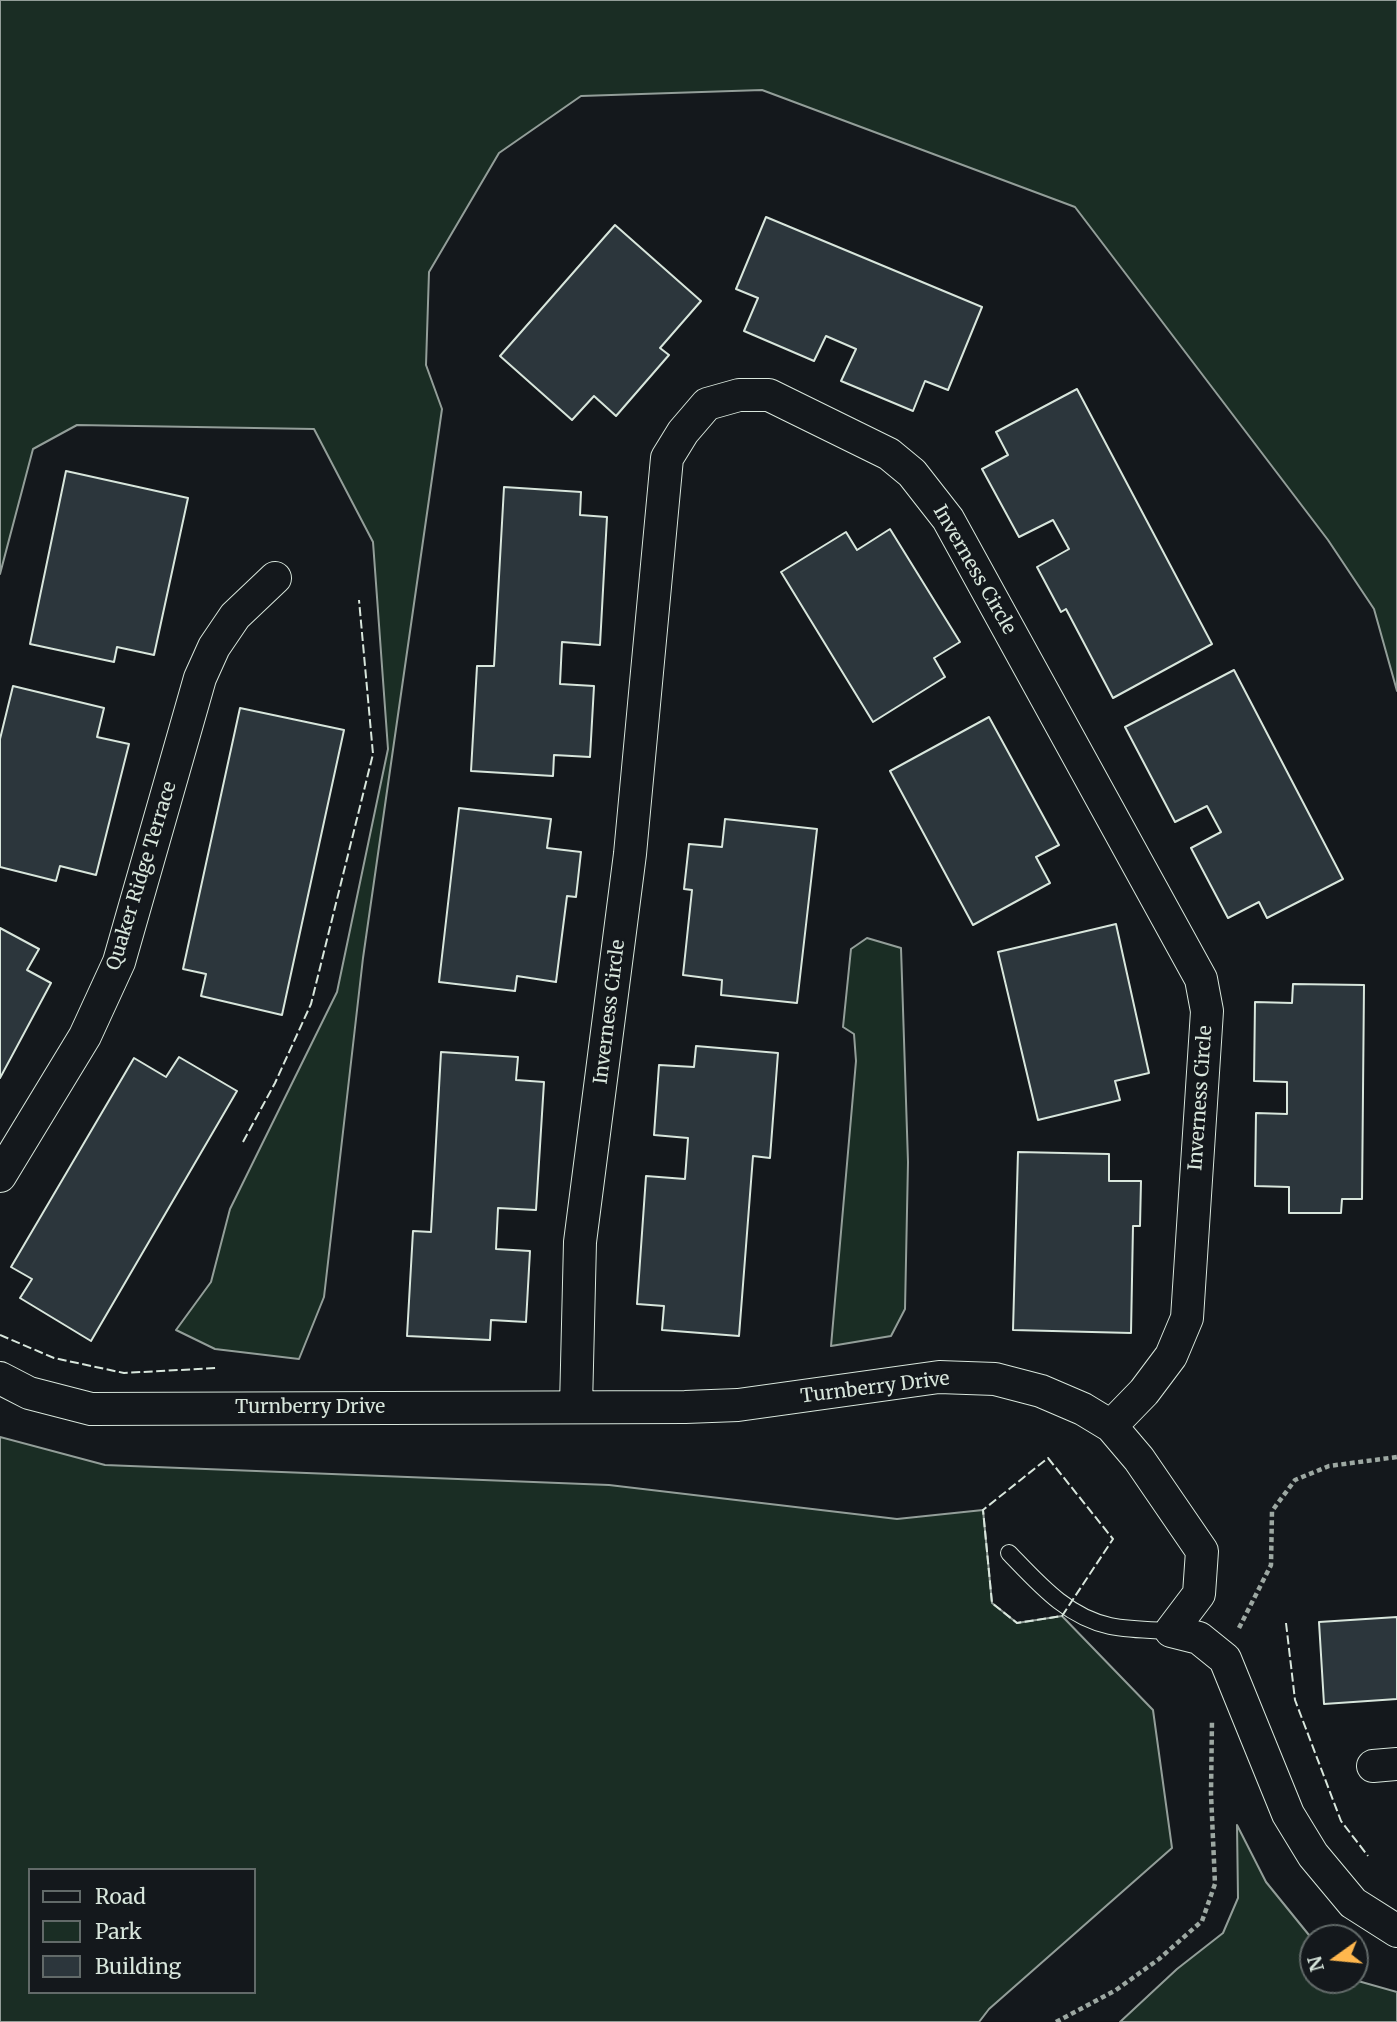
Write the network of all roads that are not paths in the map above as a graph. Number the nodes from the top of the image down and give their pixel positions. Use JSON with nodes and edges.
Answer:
{"nodes":[{"id":1,"x":275,"y":578,"type":"dead end"},
{"id":2,"x":0,"y":1176,"type":"edge"},
{"id":3,"x":0,"y":1378,"type":"edge"},
{"id":4,"x":576,"y":1406,"type":"junction"},
{"id":5,"x":1111,"y":1426,"type":"junction"},
{"id":6,"x":1009,"y":1553,"type":"dead end"},
{"id":7,"x":1171,"y":1631,"type":"junction"},
{"id":8,"x":1397,"y":1931,"type":"edge"}],
"edges":[{"from":1,"to":2,"type":"street","name":"Quaker Ridge Terrace"},
{"from":3,"to":4,"type":"street","name":"Turnberry Drive"},
{"from":4,"to":5,"type":"street","name":"Turnberry Drive"},
{"from":4,"to":5,"type":"street","name":"Inverness Circle"},
{"from":5,"to":7,"type":"street","name":"Turnberry Drive"},
{"from":6,"to":7,"type":"lane"},
{"from":7,"to":8,"type":"street"}]}
